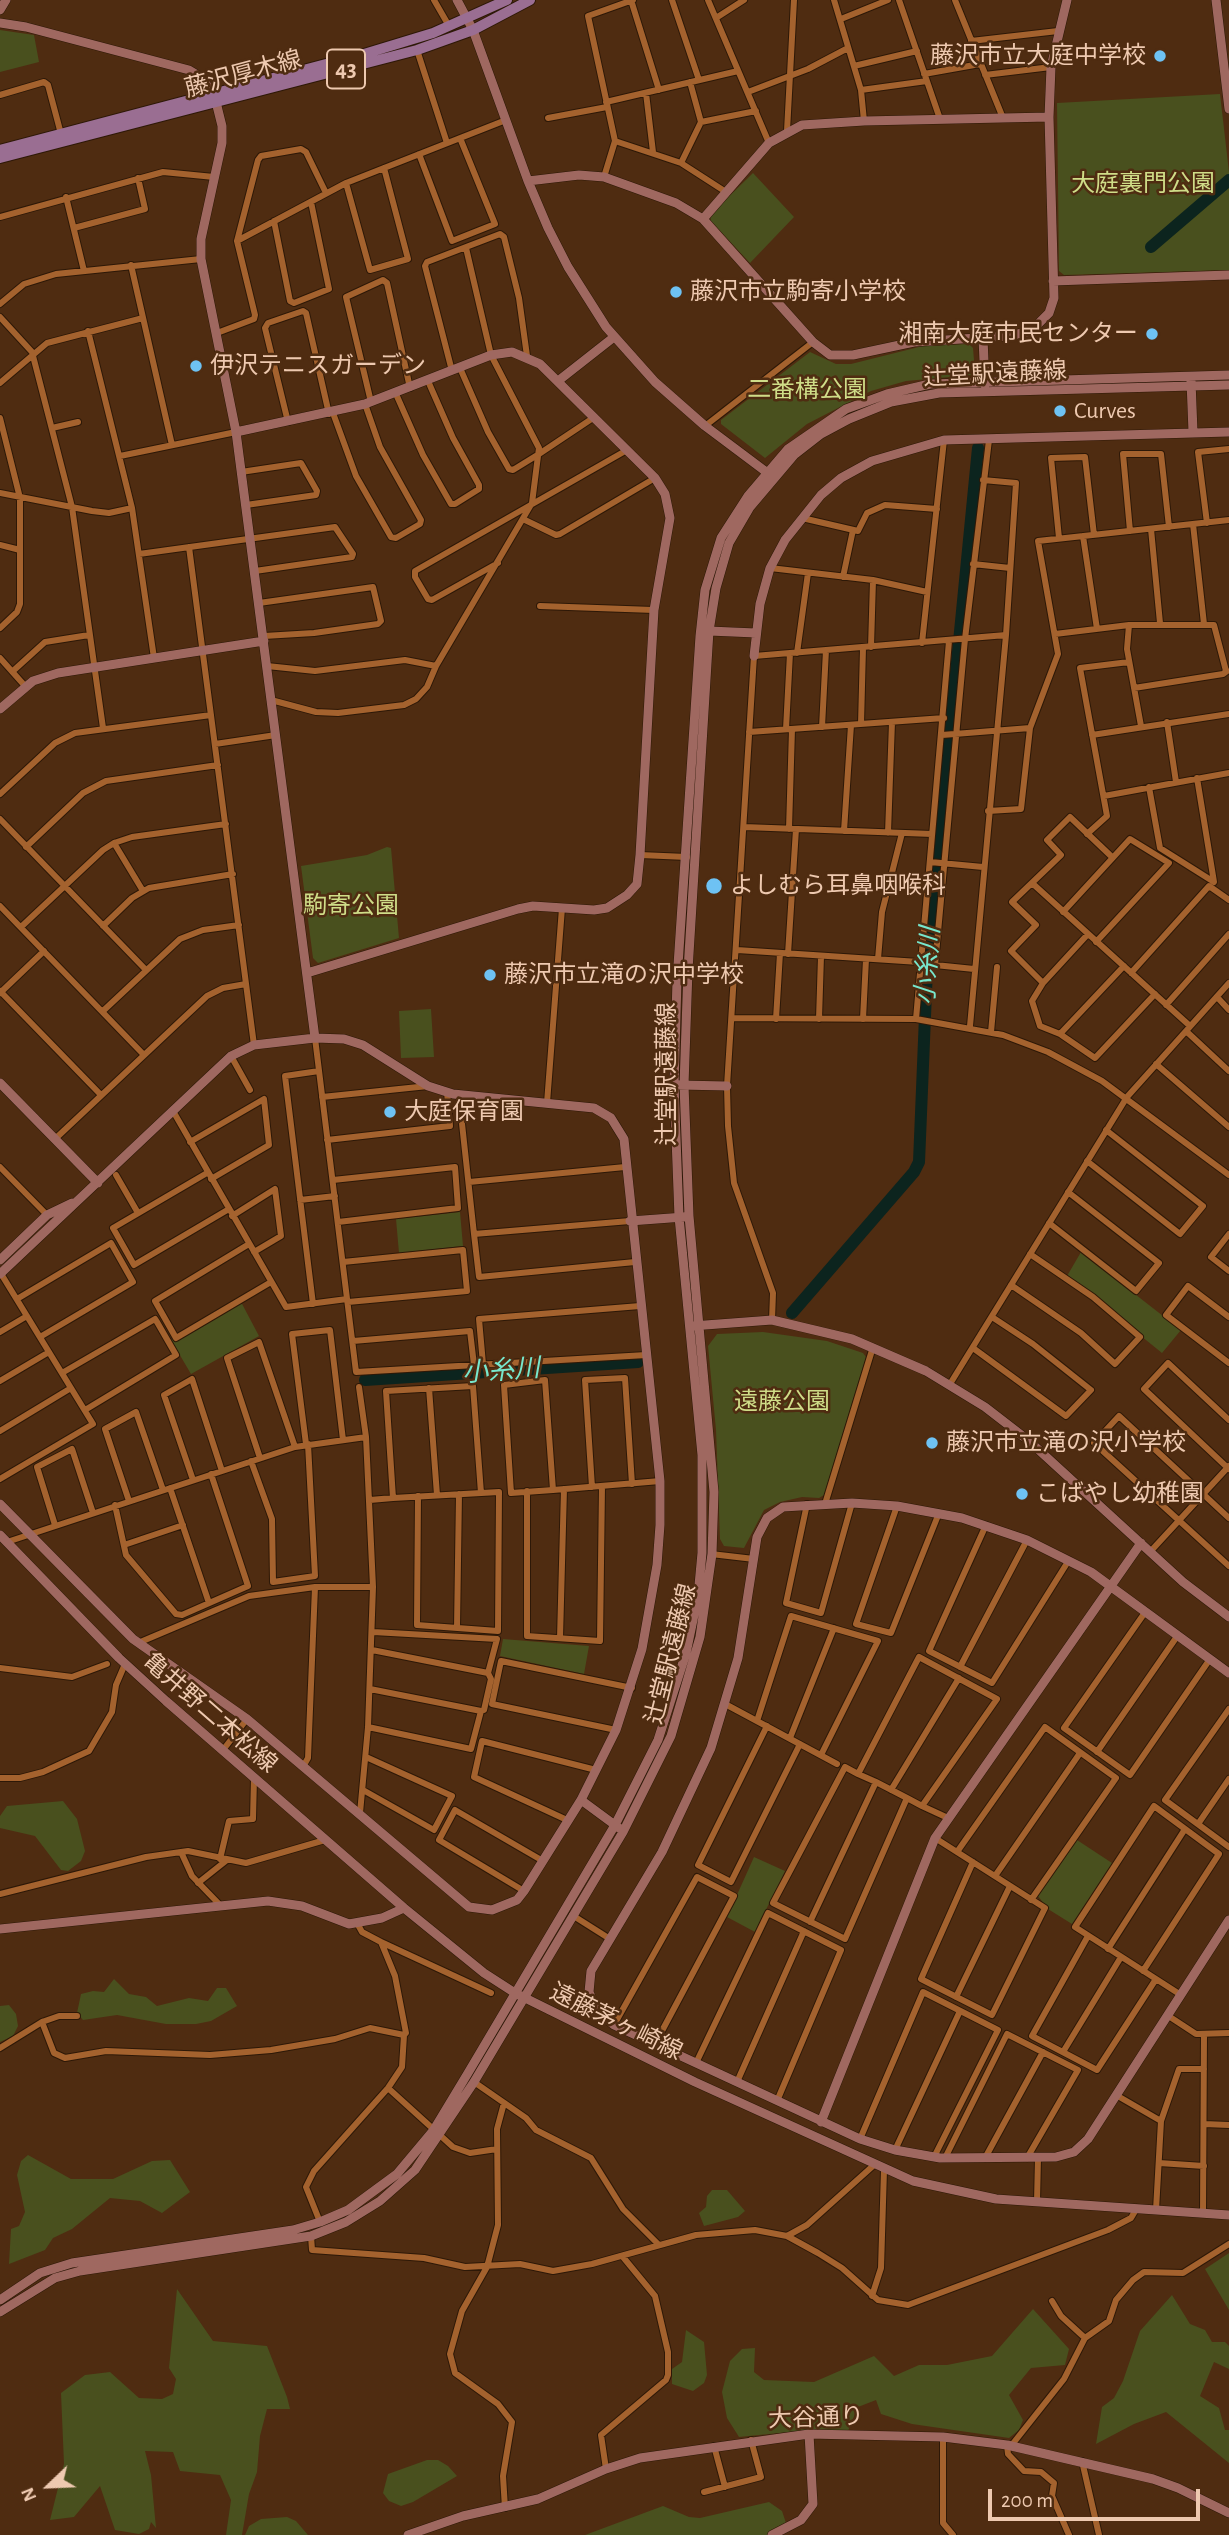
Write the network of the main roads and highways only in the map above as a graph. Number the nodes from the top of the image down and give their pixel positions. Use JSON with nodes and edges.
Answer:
{"nodes":[{"id":1,"x":508,"y":0,"type":"edge"},
{"id":2,"x":530,"y":0,"type":"edge"},
{"id":3,"x":489,"y":5,"type":"edge"},
{"id":4,"x":215,"y":99,"type":"junction"},
{"id":5,"x":0,"y":150,"type":"edge"},
{"id":6,"x":0,"y":158,"type":"edge"}],
"edges":[{"from":1,"to":3,"type":"main road","name":"藤沢厚木線","number":"43"},
{"from":2,"to":4,"type":"main road","name":"藤沢厚木線","number":"43"},
{"from":3,"to":4,"type":"main road","name":"藤沢厚木線","number":"43"},
{"from":4,"to":5,"type":"main road","name":"藤沢厚木線","number":"43"},
{"from":4,"to":6,"type":"main road","name":"藤沢厚木線","number":"43"}]}
